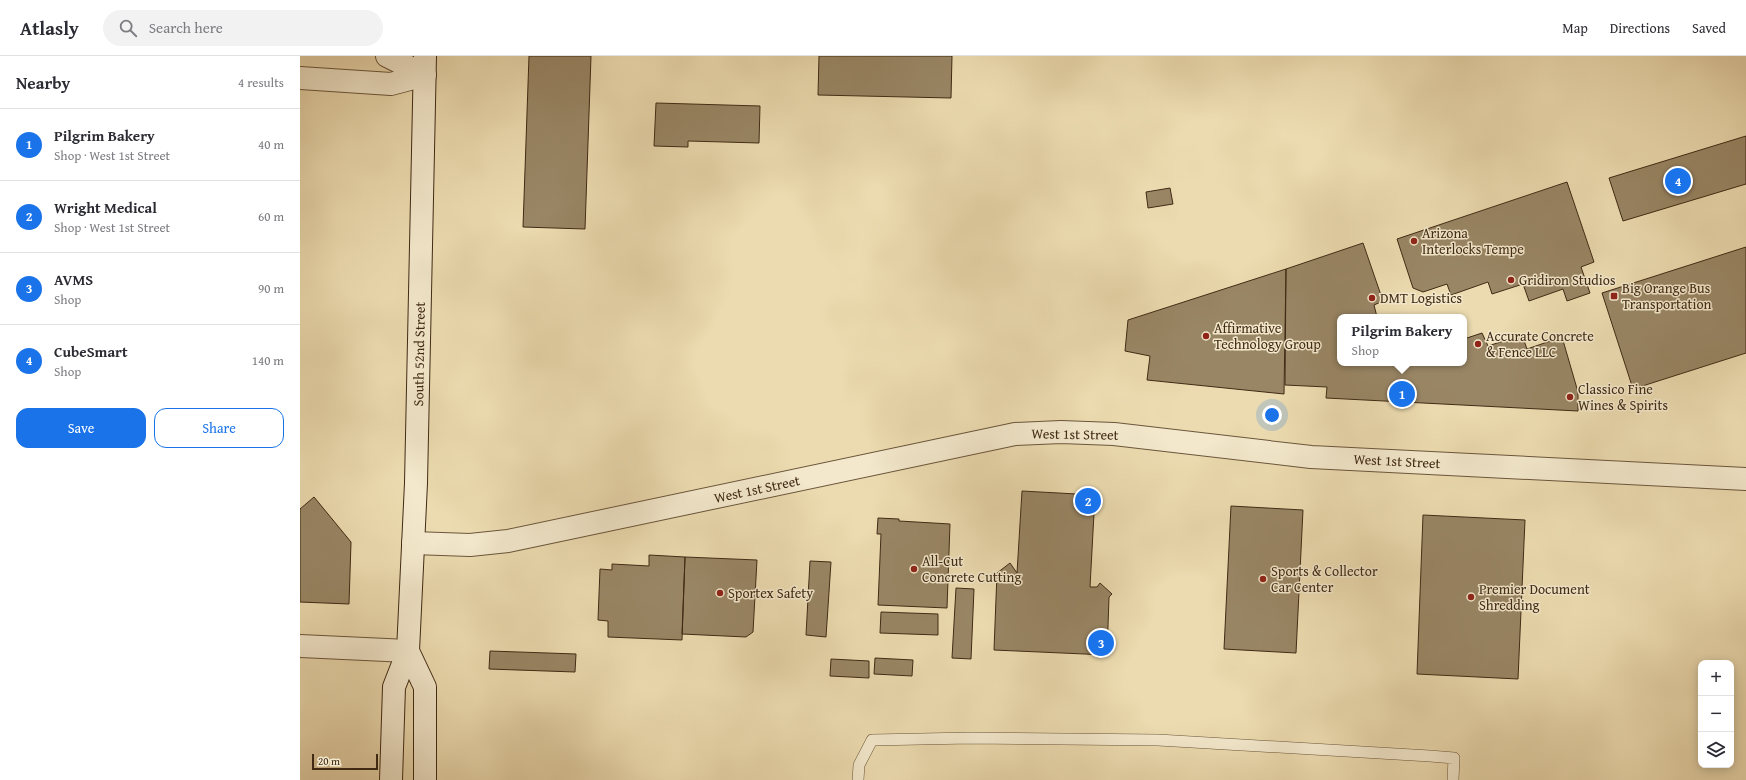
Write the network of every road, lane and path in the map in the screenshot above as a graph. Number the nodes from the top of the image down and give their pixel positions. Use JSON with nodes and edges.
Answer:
{"nodes":[{"id":1,"x":387,"y":56,"type":"edge"},
{"id":2,"x":425,"y":65,"type":"edge"},
{"id":3,"x":300,"y":78,"type":"edge"},
{"id":4,"x":1746,"y":479,"type":"edge"},
{"id":5,"x":413,"y":543,"type":"junction"},
{"id":6,"x":300,"y":646,"type":"edge"},
{"id":7,"x":408,"y":651,"type":"junction"},
{"id":8,"x":391,"y":780,"type":"edge"},
{"id":9,"x":425,"y":780,"type":"edge"},
{"id":10,"x":858,"y":780,"type":"edge"},
{"id":11,"x":1453,"y":780,"type":"edge"}],
"edges":[{"from":1,"to":2,"type":"street"},
{"from":2,"to":3,"type":"street"},
{"from":2,"to":5,"type":"street","name":"South 52nd Street"},
{"from":4,"to":5,"type":"street","name":"West 1st Street"},
{"from":5,"to":7,"type":"street","name":"South 52nd Street"},
{"from":6,"to":7,"type":"street"},
{"from":7,"to":8,"type":"street"},
{"from":7,"to":9,"type":"street"},
{"from":10,"to":11,"type":"lane"}]}
